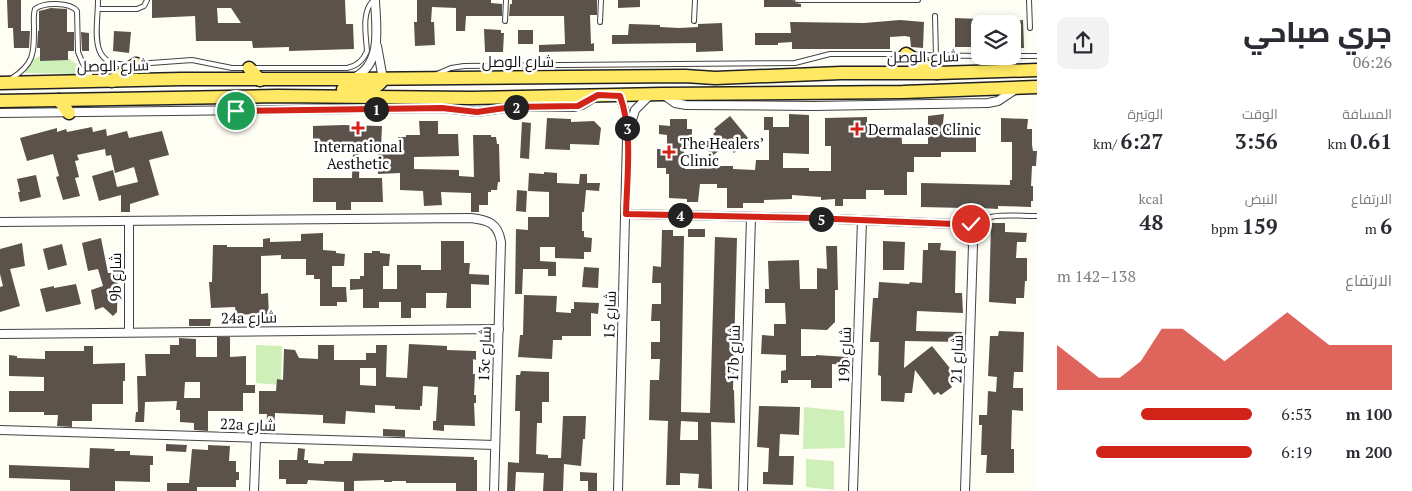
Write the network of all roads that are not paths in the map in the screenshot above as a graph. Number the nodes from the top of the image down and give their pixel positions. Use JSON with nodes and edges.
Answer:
{"nodes":[{"id":1,"x":98,"y":0,"type":"edge"},
{"id":2,"x":147,"y":0,"type":"edge"},
{"id":3,"x":375,"y":0,"type":"edge"},
{"id":4,"x":506,"y":0,"type":"edge"},
{"id":5,"x":601,"y":0,"type":"edge"},
{"id":6,"x":695,"y":0,"type":"edge"},
{"id":7,"x":797,"y":0,"type":"edge"},
{"id":8,"x":918,"y":0,"type":"edge"},
{"id":9,"x":1029,"y":0,"type":"edge"},
{"id":10,"x":98,"y":9,"type":"junction"},
{"id":11,"x":935,"y":16,"type":"dead end"},
{"id":12,"x":505,"y":21,"type":"dead end"},
{"id":13,"x":694,"y":21,"type":"dead end"},
{"id":14,"x":600,"y":22,"type":"dead end"},
{"id":15,"x":1030,"y":28,"type":"dead end"},
{"id":16,"x":376,"y":45,"type":"junction"},
{"id":17,"x":906,"y":54,"type":"junction"},
{"id":18,"x":936,"y":56,"type":"junction"},
{"id":19,"x":971,"y":56,"type":"edge"},
{"id":20,"x":1021,"y":56,"type":"edge"},
{"id":21,"x":1037,"y":56,"type":"edge"},
{"id":22,"x":136,"y":64,"type":"junction"},
{"id":23,"x":249,"y":68,"type":"junction"},
{"id":24,"x":1037,"y":70,"type":"edge"},
{"id":25,"x":937,"y":73,"type":"junction"},
{"id":26,"x":431,"y":78,"type":"junction"},
{"id":27,"x":715,"y":78,"type":"junction"},
{"id":28,"x":352,"y":79,"type":"junction"},
{"id":29,"x":383,"y":79,"type":"junction"},
{"id":30,"x":260,"y":80,"type":"junction"},
{"id":31,"x":95,"y":81,"type":"junction"},
{"id":32,"x":112,"y":81,"type":"junction"},
{"id":33,"x":3,"y":83,"type":"edge"},
{"id":34,"x":1036,"y":88,"type":"edge"},
{"id":35,"x":656,"y":94,"type":"junction"},
{"id":36,"x":598,"y":95,"type":"junction"},
{"id":37,"x":277,"y":96,"type":"junction"},
{"id":38,"x":620,"y":96,"type":"junction"},
{"id":39,"x":59,"y":100,"type":"junction"},
{"id":40,"x":0,"y":101,"type":"edge"},
{"id":41,"x":0,"y":113,"type":"edge"},
{"id":42,"x":69,"y":113,"type":"junction"},
{"id":43,"x":627,"y":139,"type":"junction"},
{"id":44,"x":626,"y":214,"type":"junction"},
{"id":45,"x":751,"y":216,"type":"junction"},
{"id":46,"x":1037,"y":216,"type":"edge"},
{"id":47,"x":862,"y":220,"type":"junction"},
{"id":48,"x":129,"y":221,"type":"junction"},
{"id":49,"x":0,"y":222,"type":"edge"},
{"id":50,"x":966,"y":229,"type":"junction"},
{"id":51,"x":499,"y":329,"type":"junction"},
{"id":52,"x":129,"y":332,"type":"junction"},
{"id":53,"x":0,"y":334,"type":"edge"},
{"id":54,"x":0,"y":430,"type":"edge"},
{"id":55,"x":256,"y":438,"type":"junction"},
{"id":56,"x":495,"y":445,"type":"junction"},
{"id":57,"x":254,"y":491,"type":"edge"},
{"id":58,"x":494,"y":491,"type":"edge"},
{"id":59,"x":618,"y":491,"type":"edge"},
{"id":60,"x":743,"y":491,"type":"edge"},
{"id":61,"x":853,"y":491,"type":"edge"},
{"id":62,"x":965,"y":491,"type":"edge"}],
"edges":[{"from":1,"to":10,"type":"lane"},
{"from":2,"to":10,"type":"lane"},
{"from":3,"to":16,"type":"street"},
{"from":3,"to":23,"type":"lane"},
{"from":4,"to":12,"type":"lane"},
{"from":5,"to":14,"type":"lane"},
{"from":6,"to":13,"type":"lane"},
{"from":7,"to":8,"type":"lane"},
{"from":9,"to":15,"type":"lane"},
{"from":10,"to":22,"type":"lane"},
{"from":11,"to":18,"type":"lane"},
{"from":16,"to":28,"type":"street"},
{"from":16,"to":29,"type":"street"},
{"from":17,"to":18,"type":"lane"},
{"from":17,"to":25,"type":"main road"},
{"from":17,"to":26,"type":"lane"},
{"from":18,"to":19,"type":"lane"},
{"from":20,"to":21,"type":"lane"},
{"from":22,"to":23,"type":"lane"},
{"from":22,"to":32,"type":"main road"},
{"from":23,"to":30,"type":"main road"},
{"from":24,"to":25,"type":"main road","name":"شارع الوصل"},
{"from":25,"to":27,"type":"main road","name":"شارع الوصل"},
{"from":26,"to":27,"type":"main road","name":"شارع الوصل"},
{"from":26,"to":29,"type":"main road","name":"شارع الوصل"},
{"from":27,"to":38,"type":"main road"},
{"from":28,"to":29,"type":"main road","name":"شارع الوصل"},
{"from":28,"to":30,"type":"main road","name":"شارع الوصل"},
{"from":29,"to":37,"type":"main road"},
{"from":30,"to":32,"type":"main road","name":"شارع الوصل"},
{"from":31,"to":32,"type":"main road","name":"شارع الوصل"},
{"from":31,"to":33,"type":"main road","name":"شارع الوصل"},
{"from":31,"to":33,"type":"lane"},
{"from":34,"to":35,"type":"main road"},
{"from":35,"to":38,"type":"main road"},
{"from":35,"to":43,"type":"street","name":"شارع 15"},
{"from":36,"to":37,"type":"main road"},
{"from":36,"to":38,"type":"main road"},
{"from":36,"to":42,"type":"street"},
{"from":37,"to":39,"type":"main road"},
{"from":38,"to":43,"type":"street","name":"شارع 15"},
{"from":39,"to":40,"type":"main road"},
{"from":39,"to":42,"type":"main road"},
{"from":41,"to":42,"type":"street"},
{"from":43,"to":44,"type":"street","name":"شارع 15"},
{"from":44,"to":45,"type":"street"},
{"from":44,"to":59,"type":"street","name":"شارع 15"},
{"from":45,"to":47,"type":"street"},
{"from":45,"to":60,"type":"street","name":"17b شارع"},
{"from":46,"to":50,"type":"lane"},
{"from":47,"to":50,"type":"street"},
{"from":47,"to":61,"type":"street","name":"19b شارع"},
{"from":48,"to":49,"type":"street"},
{"from":48,"to":51,"type":"street","name":"13c شارع"},
{"from":48,"to":52,"type":"street","name":"9b شارع"},
{"from":50,"to":62,"type":"street","name":"شارع 21"},
{"from":51,"to":52,"type":"street","name":"24a شارع"},
{"from":51,"to":56,"type":"street","name":"13c شارع"},
{"from":52,"to":53,"type":"street","name":"24a شارع"},
{"from":54,"to":55,"type":"street","name":"22a شارع"},
{"from":55,"to":56,"type":"street","name":"22a شارع"},
{"from":55,"to":57,"type":"street"},
{"from":56,"to":58,"type":"street","name":"13c شارع"}]}
